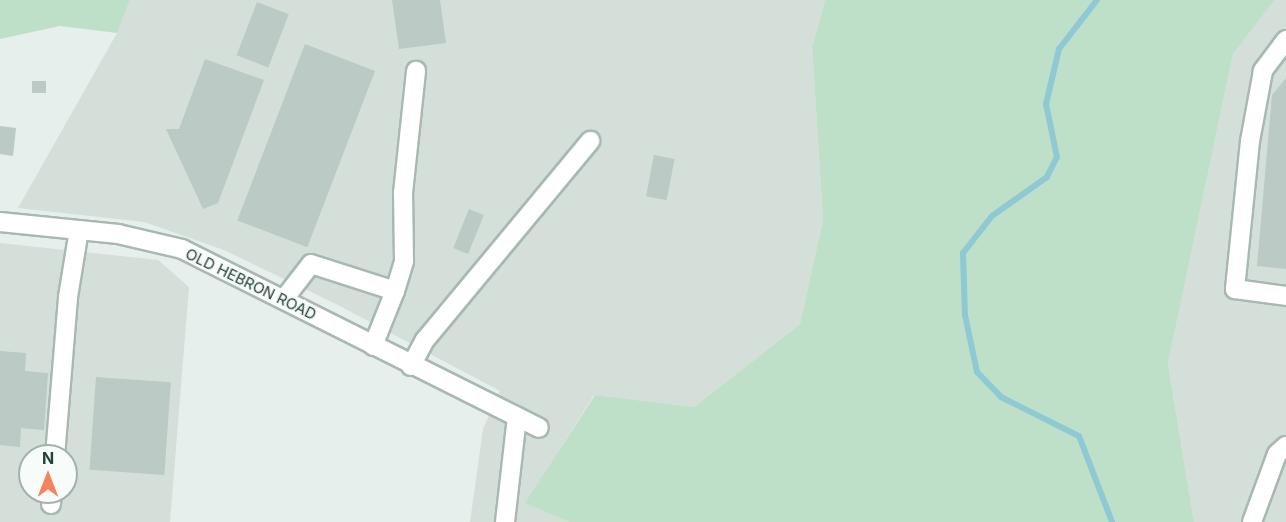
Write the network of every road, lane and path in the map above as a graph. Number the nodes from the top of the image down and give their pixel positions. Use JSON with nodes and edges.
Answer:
{"nodes":[{"id":1,"x":1286,"y":40,"type":"edge"},
{"id":2,"x":416,"y":70,"type":"dead end"},
{"id":3,"x":590,"y":141,"type":"dead end"},
{"id":4,"x":0,"y":222,"type":"edge"},
{"id":5,"x":79,"y":230,"type":"junction"},
{"id":6,"x":396,"y":291,"type":"junction"},
{"id":7,"x":1286,"y":296,"type":"edge"},
{"id":8,"x":284,"y":298,"type":"junction"},
{"id":9,"x":373,"y":346,"type":"junction"},
{"id":10,"x":416,"y":368,"type":"junction"},
{"id":11,"x":517,"y":417,"type":"junction"},
{"id":12,"x":539,"y":428,"type":"dead end"},
{"id":13,"x":56,"y":444,"type":"edge"},
{"id":14,"x":1286,"y":446,"type":"edge"},
{"id":15,"x":505,"y":522,"type":"edge"},
{"id":16,"x":1252,"y":522,"type":"edge"}],
"edges":[{"from":1,"to":7,"type":"street"},
{"from":2,"to":6,"type":"street"},
{"from":3,"to":10,"type":"street"},
{"from":4,"to":5,"type":"street","name":"OLD HEBRON ROAD"},
{"from":5,"to":8,"type":"street","name":"OLD HEBRON ROAD"},
{"from":5,"to":13,"type":"street"},
{"from":6,"to":8,"type":"street"},
{"from":6,"to":9,"type":"street"},
{"from":8,"to":9,"type":"street","name":"OLD HEBRON ROAD"},
{"from":9,"to":10,"type":"street","name":"OLD HEBRON ROAD"},
{"from":10,"to":11,"type":"street","name":"OLD HEBRON ROAD"},
{"from":11,"to":12,"type":"street","name":"OLD HEBRON ROAD"},
{"from":11,"to":15,"type":"street"},
{"from":14,"to":16,"type":"street"}]}
